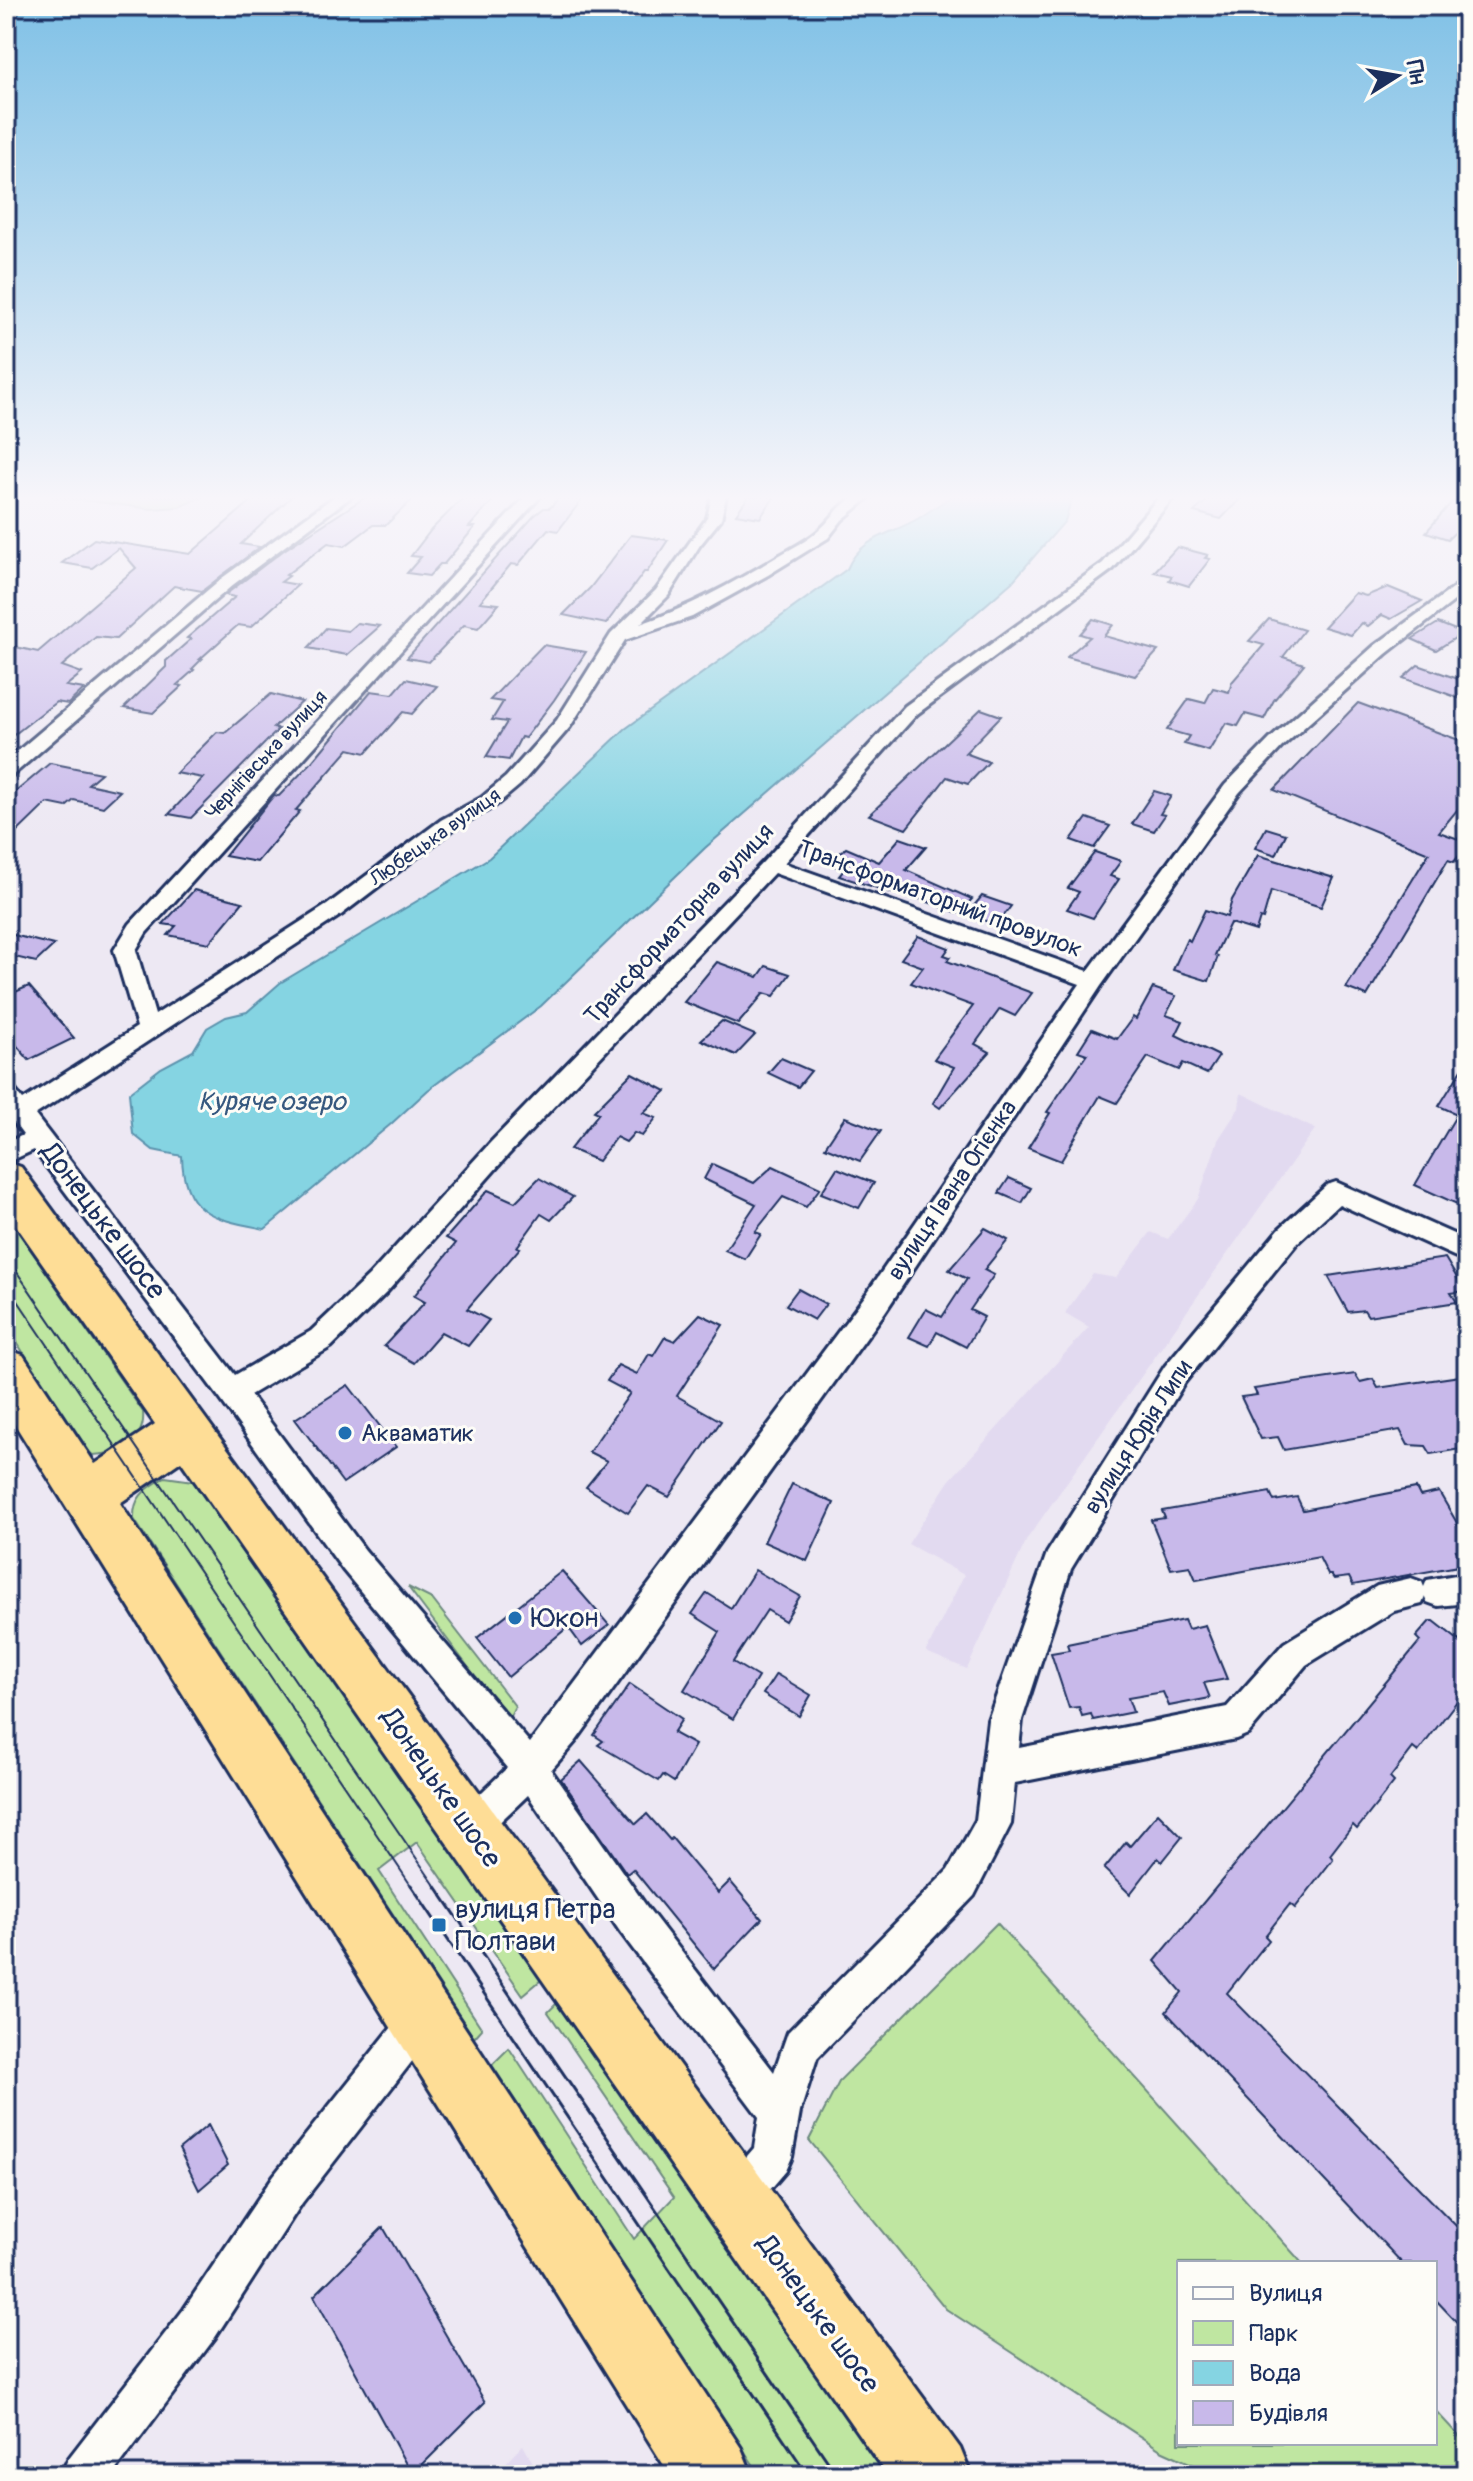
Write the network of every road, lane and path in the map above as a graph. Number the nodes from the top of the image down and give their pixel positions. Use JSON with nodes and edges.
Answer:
{"nodes":[{"id":1,"x":192,"y":612,"type":"edge"},
{"id":2,"x":428,"y":612,"type":"edge"},
{"id":3,"x":643,"y":612,"type":"edge"},
{"id":4,"x":690,"y":612,"type":"edge"},
{"id":5,"x":1045,"y":612,"type":"edge"},
{"id":6,"x":1430,"y":612,"type":"edge"},
{"id":7,"x":617,"y":638,"type":"junction"},
{"id":8,"x":6,"y":771,"type":"edge"},
{"id":9,"x":771,"y":865,"type":"junction"},
{"id":10,"x":1093,"y":981,"type":"junction"},
{"id":11,"x":149,"y":1029,"type":"junction"},
{"id":12,"x":13,"y":1104,"type":"edge"},
{"id":13,"x":6,"y":1154,"type":"edge"},
{"id":14,"x":22,"y":1157,"type":"edge"},
{"id":15,"x":1467,"y":1252,"type":"edge"},
{"id":16,"x":6,"y":1369,"type":"edge"},
{"id":17,"x":231,"y":1391,"type":"junction"},
{"id":18,"x":187,"y":1430,"type":"junction"},
{"id":19,"x":87,"y":1497,"type":"junction"},
{"id":20,"x":1439,"y":1591,"type":"edge"},
{"id":21,"x":530,"y":1769,"type":"junction"},
{"id":22,"x":999,"y":1769,"type":"junction"},
{"id":23,"x":469,"y":1828,"type":"junction"},
{"id":24,"x":421,"y":2020,"type":"junction"},
{"id":25,"x":780,"y":2112,"type":"junction"},
{"id":26,"x":736,"y":2199,"type":"junction"},
{"id":27,"x":84,"y":2475,"type":"edge"},
{"id":28,"x":714,"y":2475,"type":"edge"},
{"id":29,"x":933,"y":2475,"type":"edge"}],
"edges":[{"from":1,"to":8,"type":"street"},
{"from":2,"to":11,"type":"street","name":"Чернігівська вулиця"},
{"from":3,"to":7,"type":"street","name":"Любецька вулиця"},
{"from":4,"to":7,"type":"street"},
{"from":5,"to":9,"type":"street","name":"Трансформаторна вулиця"},
{"from":6,"to":10,"type":"street","name":"вулиця Івана Огієнка"},
{"from":7,"to":11,"type":"street","name":"Любецька вулиця"},
{"from":9,"to":10,"type":"street","name":"Трансформаторний провулок"},
{"from":9,"to":17,"type":"street","name":"Трансформаторна вулиця"},
{"from":10,"to":21,"type":"street","name":"вулиця Івана Огієнка"},
{"from":11,"to":12,"type":"street","name":"Любецька вулиця"},
{"from":12,"to":14,"type":"street","name":"Донецьке шосе"},
{"from":13,"to":14,"type":"street"},
{"from":14,"to":17,"type":"street","name":"Донецьке шосе"},
{"from":14,"to":18,"type":"highway","name":"Донецьке шосе"},
{"from":15,"to":22,"type":"street","name":"вулиця Юрія Липи"},
{"from":16,"to":19,"type":"highway"},
{"from":17,"to":21,"type":"street","name":"Донецьке шосе"},
{"from":18,"to":19,"type":"highway"},
{"from":18,"to":23,"type":"highway","name":"Донецьке шосе"},
{"from":19,"to":24,"type":"highway"},
{"from":20,"to":22,"type":"street"},
{"from":21,"to":23,"type":"street","name":"вулиця Івана Огієнка"},
{"from":21,"to":25,"type":"street","name":"Донецьке шосе"},
{"from":22,"to":25,"type":"street","name":"вулиця Юрія Липи"},
{"from":23,"to":26,"type":"highway","name":"Донецьке шосе"},
{"from":24,"to":27,"type":"street"},
{"from":24,"to":28,"type":"highway"},
{"from":25,"to":26,"type":"street","name":"вулиця Юрія Липи"},
{"from":26,"to":29,"type":"highway","name":"Донецьке шосе"}]}
